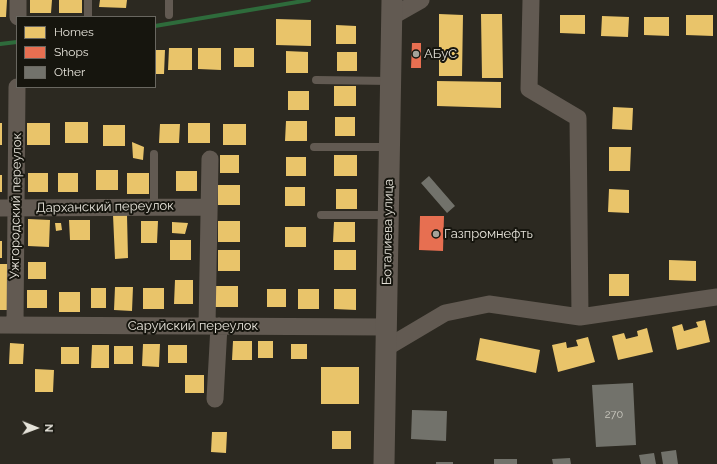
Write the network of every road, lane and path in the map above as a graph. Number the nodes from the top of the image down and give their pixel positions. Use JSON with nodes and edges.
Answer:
{"nodes":[{"id":1,"x":18,"y":0,"type":"edge"},
{"id":2,"x":88,"y":0,"type":"edge"},
{"id":3,"x":169,"y":0,"type":"edge"},
{"id":4,"x":421,"y":0,"type":"edge"},
{"id":5,"x":531,"y":0,"type":"edge"},
{"id":6,"x":392,"y":9,"type":"edge"},
{"id":7,"x":169,"y":15,"type":"dead end"},
{"id":8,"x":18,"y":16,"type":"edge"},
{"id":9,"x":88,"y":16,"type":"edge"},
{"id":10,"x":316,"y":80,"type":"dead end"},
{"id":11,"x":390,"y":81,"type":"junction"},
{"id":12,"x":17,"y":88,"type":"edge"},
{"id":13,"x":314,"y":147,"type":"dead end"},
{"id":14,"x":389,"y":147,"type":"junction"},
{"id":15,"x":154,"y":154,"type":"dead end"},
{"id":16,"x":210,"y":159,"type":"dead end"},
{"id":17,"x":209,"y":206,"type":"junction"},
{"id":18,"x":154,"y":207,"type":"junction"},
{"id":19,"x":8,"y":208,"type":"edge"},
{"id":20,"x":321,"y":215,"type":"dead end"},
{"id":21,"x":388,"y":215,"type":"junction"},
{"id":22,"x":717,"y":297,"type":"edge"},
{"id":23,"x":580,"y":317,"type":"junction"},
{"id":24,"x":7,"y":325,"type":"edge"},
{"id":25,"x":213,"y":326,"type":"junction"},
{"id":26,"x":386,"y":327,"type":"junction"},
{"id":27,"x":386,"y":348,"type":"junction"},
{"id":28,"x":215,"y":399,"type":"dead end"},
{"id":29,"x":384,"y":464,"type":"edge"}],
"edges":[{"from":1,"to":8,"type":"street"},
{"from":2,"to":9,"type":"lane"},
{"from":3,"to":7,"type":"lane"},
{"from":4,"to":6,"type":"street"},
{"from":5,"to":23,"type":"street"},
{"from":6,"to":11,"type":"street","name":"Боталиева улица"},
{"from":10,"to":11,"type":"lane"},
{"from":11,"to":14,"type":"street","name":"Боталиева улица"},
{"from":12,"to":19,"type":"street","name":"Ужгородский переулок"},
{"from":13,"to":14,"type":"lane"},
{"from":14,"to":21,"type":"street","name":"Боталиева улица"},
{"from":15,"to":18,"type":"lane"},
{"from":16,"to":17,"type":"street"},
{"from":17,"to":18,"type":"street","name":"Дарханский переулок"},
{"from":17,"to":25,"type":"street"},
{"from":18,"to":19,"type":"street","name":"Дарханский переулок"},
{"from":19,"to":24,"type":"street","name":"Ужгородский переулок"},
{"from":20,"to":21,"type":"lane"},
{"from":21,"to":26,"type":"street","name":"Боталиева улица"},
{"from":22,"to":23,"type":"street"},
{"from":23,"to":27,"type":"street"},
{"from":24,"to":25,"type":"street","name":"Саруйский переулок"},
{"from":25,"to":26,"type":"street","name":"Саруйский переулок"},
{"from":25,"to":28,"type":"street"},
{"from":26,"to":27,"type":"street","name":"Боталиева улица"},
{"from":27,"to":29,"type":"street","name":"Боталиева улица"}]}
